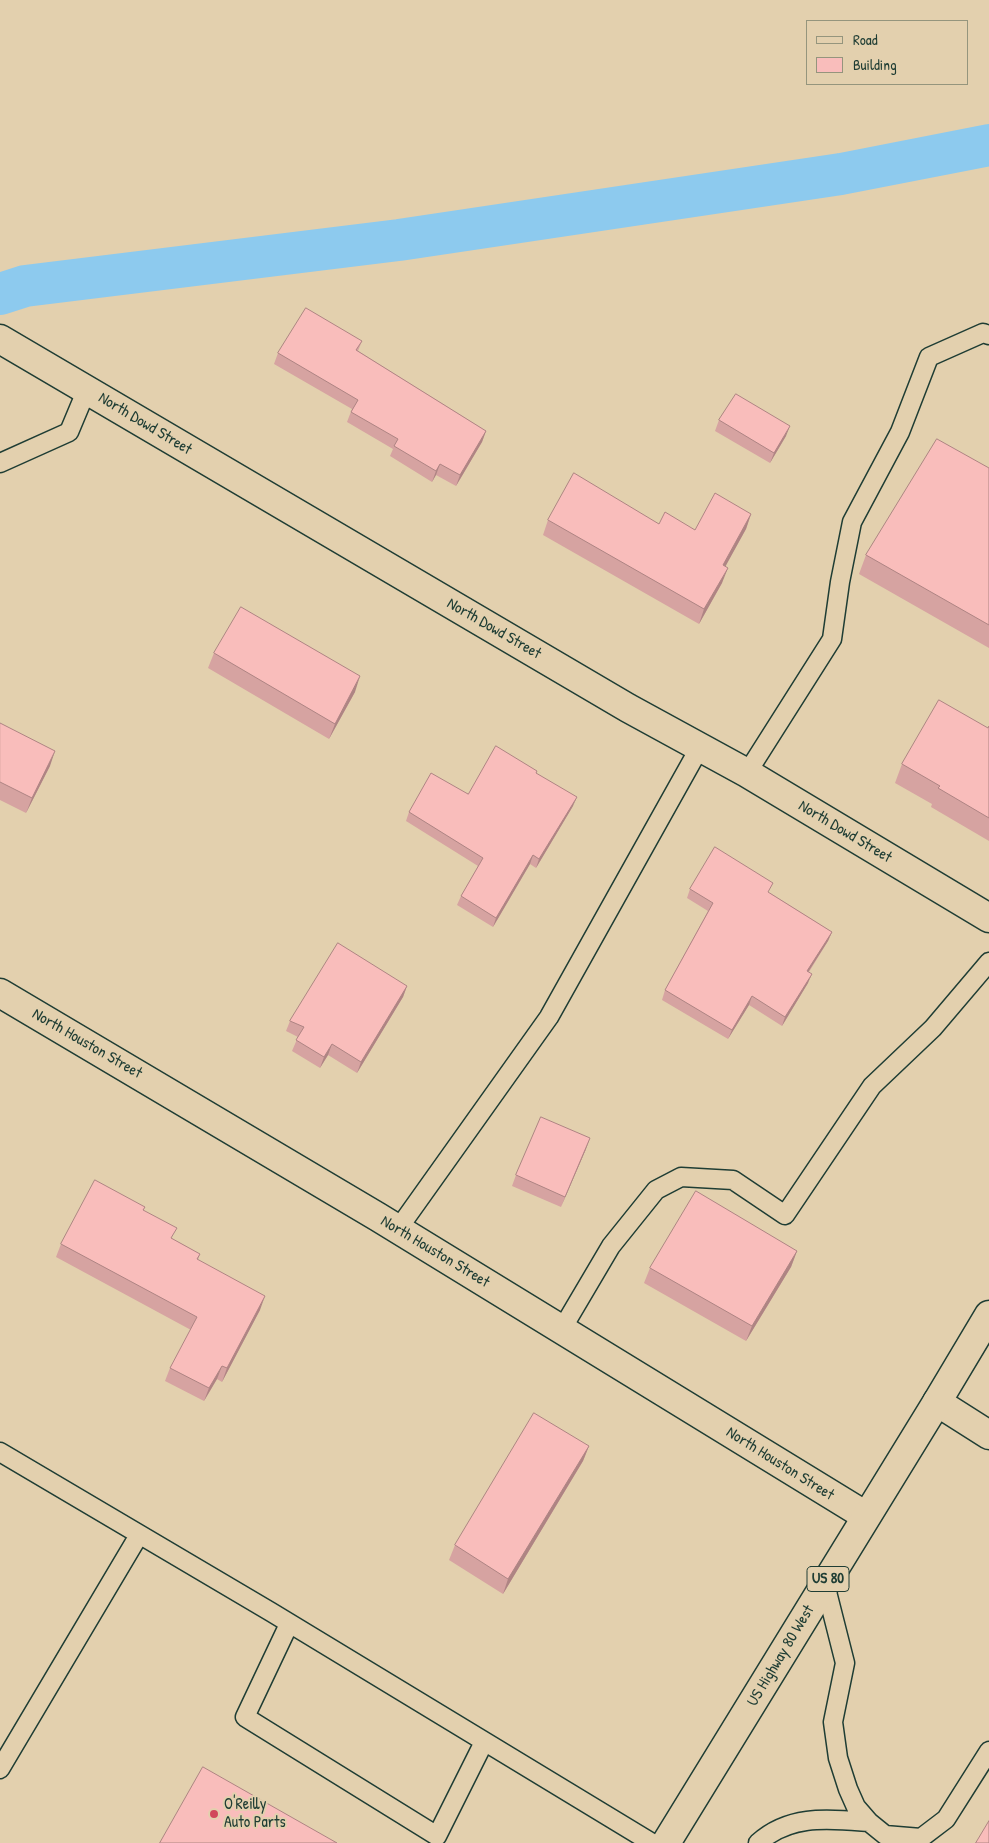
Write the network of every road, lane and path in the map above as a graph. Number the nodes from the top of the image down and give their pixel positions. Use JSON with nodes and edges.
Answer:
{"nodes":[{"id":1,"x":989,"y":335,"type":"edge"},
{"id":2,"x":0,"y":339,"type":"edge"},
{"id":3,"x":87,"y":389,"type":"junction"},
{"id":4,"x":0,"y":463,"type":"edge"},
{"id":5,"x":700,"y":747,"type":"junction"},
{"id":6,"x":747,"y":773,"type":"junction"},
{"id":7,"x":989,"y":918,"type":"edge"},
{"id":8,"x":989,"y":962,"type":"edge"},
{"id":9,"x":0,"y":993,"type":"edge"},
{"id":10,"x":398,"y":1229,"type":"junction"},
{"id":11,"x":989,"y":1315,"type":"edge"},
{"id":12,"x":562,"y":1329,"type":"junction"},
{"id":13,"x":937,"y":1402,"type":"junction"},
{"id":14,"x":989,"y":1435,"type":"edge"},
{"id":15,"x":1,"y":1455,"type":"edge"},
{"id":16,"x":866,"y":1516,"type":"junction"},
{"id":17,"x":140,"y":1535,"type":"junction"},
{"id":18,"x":825,"y":1584,"type":"junction"},
{"id":19,"x":289,"y":1624,"type":"junction"},
{"id":20,"x":484,"y":1742,"type":"junction"},
{"id":21,"x":989,"y":1751,"type":"edge"},
{"id":22,"x":0,"y":1769,"type":"edge"},
{"id":23,"x":869,"y":1822,"type":"junction"},
{"id":24,"x":652,"y":1843,"type":"edge"},
{"id":25,"x":666,"y":1843,"type":"edge"},
{"id":26,"x":758,"y":1843,"type":"edge"}],
"edges":[{"from":1,"to":6,"type":"lane"},
{"from":2,"to":3,"type":"street","name":"North Dowd Street"},
{"from":3,"to":4,"type":"lane"},
{"from":3,"to":5,"type":"street","name":"North Dowd Street"},
{"from":5,"to":6,"type":"street","name":"North Dowd Street"},
{"from":5,"to":10,"type":"lane"},
{"from":6,"to":7,"type":"street","name":"North Dowd Street"},
{"from":8,"to":12,"type":"lane"},
{"from":9,"to":10,"type":"street","name":"North Houston Street"},
{"from":10,"to":12,"type":"street","name":"North Houston Street"},
{"from":11,"to":13,"type":"street","name":"US Highway 80 West","number":"US 80"},
{"from":12,"to":16,"type":"street","name":"North Houston Street"},
{"from":13,"to":14,"type":"street"},
{"from":13,"to":16,"type":"street","name":"US Highway 80 West","number":"US 80"},
{"from":15,"to":17,"type":"lane"},
{"from":16,"to":18,"type":"street","name":"US Highway 80 West","number":"US 80"},
{"from":17,"to":19,"type":"lane"},
{"from":17,"to":22,"type":"lane"},
{"from":18,"to":23,"type":"lane"},
{"from":18,"to":25,"type":"street","name":"US Highway 80 West","number":"US 80"},
{"from":19,"to":20,"type":"lane"},
{"from":19,"to":20,"type":"lane"},
{"from":20,"to":24,"type":"lane"},
{"from":21,"to":23,"type":"lane"},
{"from":23,"to":26,"type":"lane"}]}
